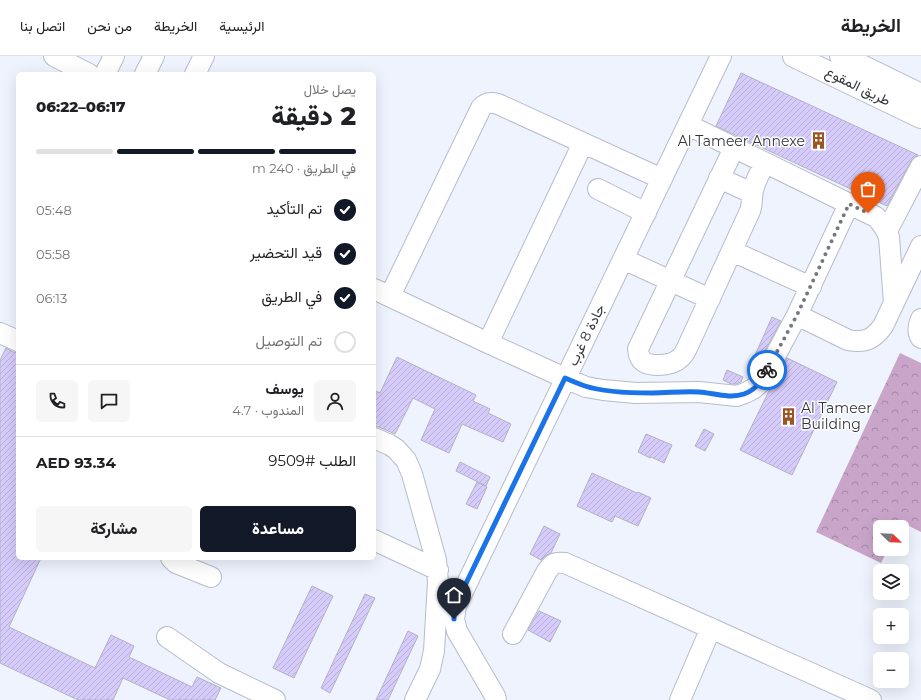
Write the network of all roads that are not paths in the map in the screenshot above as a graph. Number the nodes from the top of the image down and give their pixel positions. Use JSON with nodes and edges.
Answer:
{"nodes":[{"id":1,"x":114,"y":56,"type":"edge"},
{"id":2,"x":154,"y":56,"type":"edge"},
{"id":3,"x":204,"y":56,"type":"edge"},
{"id":4,"x":721,"y":56,"type":"edge"},
{"id":5,"x":794,"y":56,"type":"edge"},
{"id":6,"x":841,"y":56,"type":"edge"},
{"id":7,"x":64,"y":65,"type":"edge"},
{"id":8,"x":83,"y":72,"type":"edge"},
{"id":9,"x":106,"y":72,"type":"edge"},
{"id":10,"x":147,"y":72,"type":"edge"},
{"id":11,"x":196,"y":72,"type":"edge"},
{"id":12,"x":921,"y":95,"type":"edge"},
{"id":13,"x":921,"y":117,"type":"edge"},
{"id":14,"x":688,"y":126,"type":"junction"},
{"id":15,"x":583,"y":143,"type":"junction"},
{"id":16,"x":734,"y":148,"type":"junction"},
{"id":17,"x":765,"y":163,"type":"junction"},
{"id":18,"x":720,"y":178,"type":"junction"},
{"id":19,"x":662,"y":179,"type":"junction"},
{"id":20,"x":918,"y":181,"type":"edge"},
{"id":21,"x":598,"y":190,"type":"dead end"},
{"id":22,"x":752,"y":193,"type":"junction"},
{"id":23,"x":849,"y":204,"type":"junction"},
{"id":24,"x":646,"y":213,"type":"junction"},
{"id":25,"x":887,"y":231,"type":"junction"},
{"id":26,"x":921,"y":246,"type":"edge"},
{"id":27,"x":732,"y":251,"type":"junction"},
{"id":28,"x":623,"y":258,"type":"junction"},
{"id":29,"x":671,"y":281,"type":"junction"},
{"id":30,"x":810,"y":287,"type":"junction"},
{"id":31,"x":382,"y":293,"type":"edge"},
{"id":32,"x":710,"y":299,"type":"junction"},
{"id":33,"x":894,"y":302,"type":"junction"},
{"id":34,"x":797,"y":315,"type":"junction"},
{"id":35,"x":0,"y":333,"type":"edge"},
{"id":36,"x":16,"y":339,"type":"edge"},
{"id":37,"x":488,"y":343,"type":"junction"},
{"id":38,"x":565,"y":378,"type":"junction"},
{"id":39,"x":376,"y":439,"type":"edge"},
{"id":40,"x":376,"y":541,"type":"edge"},
{"id":41,"x":173,"y":560,"type":"edge"},
{"id":42,"x":438,"y":570,"type":"junction"},
{"id":43,"x":211,"y":577,"type":"dead end"},
{"id":44,"x":711,"y":628,"type":"junction"},
{"id":45,"x":513,"y":634,"type":"dead end"},
{"id":46,"x":167,"y":637,"type":"dead end"},
{"id":47,"x":275,"y":700,"type":"edge"},
{"id":48,"x":415,"y":700,"type":"edge"},
{"id":49,"x":496,"y":700,"type":"edge"},
{"id":50,"x":680,"y":700,"type":"edge"},
{"id":51,"x":871,"y":700,"type":"edge"}],
"edges":[{"from":1,"to":9,"type":"street"},
{"from":2,"to":10,"type":"street"},
{"from":3,"to":11,"type":"street"},
{"from":4,"to":14,"type":"street","name":"جادة 8 غرب"},
{"from":5,"to":13,"type":"main road","name":"طريق المقوع"},
{"from":6,"to":12,"type":"main road","name":"طريق المقوع"},
{"from":7,"to":8,"type":"street"},
{"from":14,"to":16,"type":"street"},
{"from":14,"to":19,"type":"street","name":"جادة 8 غرب"},
{"from":15,"to":19,"type":"street"},
{"from":15,"to":31,"type":"street"},
{"from":15,"to":37,"type":"street"},
{"from":16,"to":17,"type":"street"},
{"from":16,"to":18,"type":"street"},
{"from":17,"to":22,"type":"street"},
{"from":17,"to":23,"type":"street"},
{"from":18,"to":22,"type":"street"},
{"from":18,"to":29,"type":"street"},
{"from":19,"to":24,"type":"street","name":"جادة 8 غرب"},
{"from":20,"to":25,"type":"street"},
{"from":21,"to":24,"type":"street"},
{"from":22,"to":27,"type":"street"},
{"from":23,"to":25,"type":"street"},
{"from":23,"to":30,"type":"street"},
{"from":24,"to":28,"type":"street","name":"جادة 8 غرب"},
{"from":25,"to":33,"type":"street"},
{"from":26,"to":33,"type":"street"},
{"from":27,"to":30,"type":"street"},
{"from":27,"to":32,"type":"street"},
{"from":28,"to":29,"type":"street"},
{"from":28,"to":38,"type":"street","name":"جادة 8 غرب"},
{"from":29,"to":32,"type":"street"},
{"from":29,"to":32,"type":"street"},
{"from":30,"to":34,"type":"street"},
{"from":31,"to":37,"type":"street"},
{"from":33,"to":34,"type":"street"},
{"from":34,"to":38,"type":"street"},
{"from":35,"to":36,"type":"street"},
{"from":37,"to":38,"type":"street"},
{"from":38,"to":49,"type":"street","name":"جادة 8 غرب"},
{"from":39,"to":42,"type":"street"},
{"from":40,"to":42,"type":"street"},
{"from":41,"to":43,"type":"street"},
{"from":42,"to":48,"type":"street"},
{"from":44,"to":45,"type":"street"},
{"from":44,"to":50,"type":"street"},
{"from":44,"to":51,"type":"street"},
{"from":46,"to":47,"type":"street"}]}
